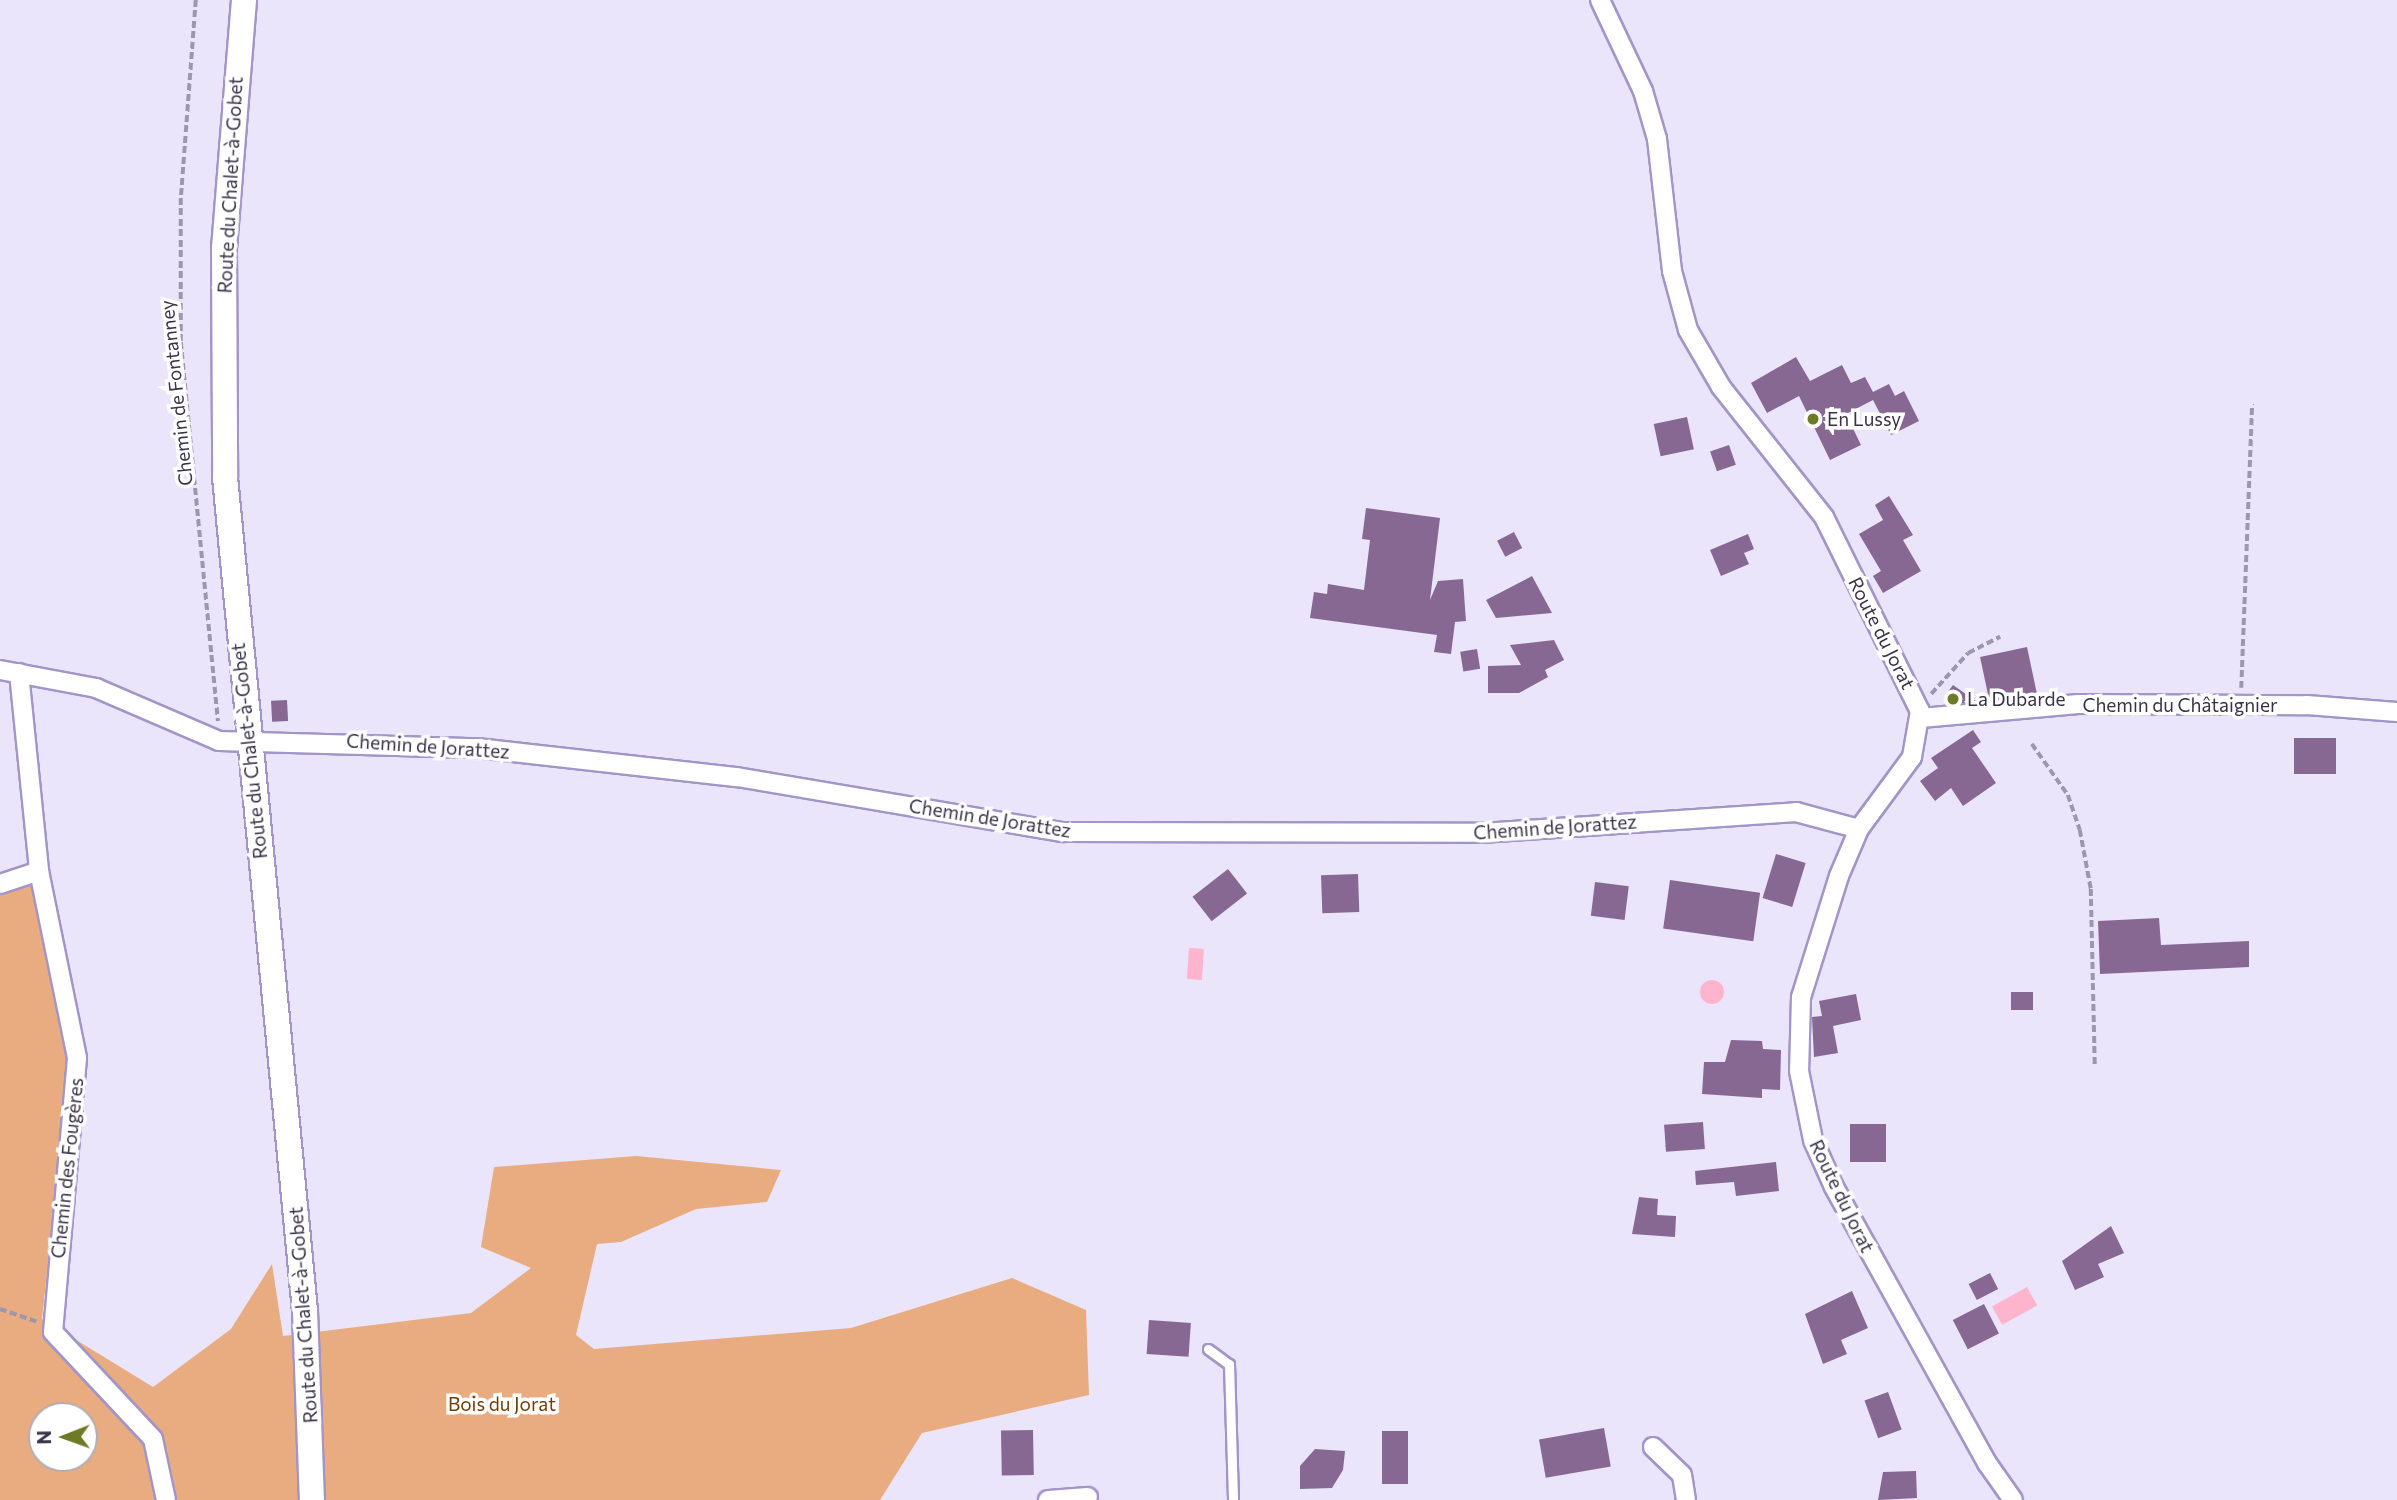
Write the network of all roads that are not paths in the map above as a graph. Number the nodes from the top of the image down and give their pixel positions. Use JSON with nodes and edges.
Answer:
{"nodes":[{"id":1,"x":244,"y":0,"type":"edge"},
{"id":2,"x":1606,"y":2,"type":"edge"},
{"id":3,"x":0,"y":670,"type":"edge"},
{"id":4,"x":19,"y":673,"type":"junction"},
{"id":5,"x":1919,"y":710,"type":"junction"},
{"id":6,"x":2397,"y":712,"type":"edge"},
{"id":7,"x":247,"y":741,"type":"junction"},
{"id":8,"x":1859,"y":829,"type":"junction"},
{"id":9,"x":39,"y":871,"type":"junction"},
{"id":10,"x":0,"y":884,"type":"edge"},
{"id":11,"x":1208,"y":1349,"type":"dead end"},
{"id":12,"x":1653,"y":1447,"type":"dead end"},
{"id":13,"x":1088,"y":1497,"type":"dead end"},
{"id":14,"x":2009,"y":1498,"type":"edge"},
{"id":15,"x":166,"y":1500,"type":"edge"},
{"id":16,"x":312,"y":1500,"type":"edge"},
{"id":17,"x":1048,"y":1500,"type":"edge"},
{"id":18,"x":1233,"y":1500,"type":"edge"},
{"id":19,"x":1686,"y":1500,"type":"edge"}],
"edges":[{"from":1,"to":7,"type":"main road","name":"Route du Chalet-à-Gobet"},
{"from":2,"to":5,"type":"street","name":"Route du Jorat"},
{"from":3,"to":4,"type":"street"},
{"from":4,"to":7,"type":"street","name":"Chemin de Jorattez"},
{"from":4,"to":9,"type":"street","name":"Chemin des Fougères"},
{"from":5,"to":6,"type":"street","name":"Chemin du Châtaignier"},
{"from":5,"to":8,"type":"street","name":"Route du Jorat"},
{"from":7,"to":8,"type":"street","name":"Chemin de Jorattez"},
{"from":7,"to":16,"type":"main road","name":"Route du Chalet-à-Gobet"},
{"from":8,"to":14,"type":"street","name":"Route du Jorat"},
{"from":9,"to":10,"type":"street"},
{"from":9,"to":15,"type":"street","name":"Chemin des Fougères"},
{"from":11,"to":18,"type":"lane"},
{"from":12,"to":19,"type":"street"},
{"from":13,"to":17,"type":"street"}]}
